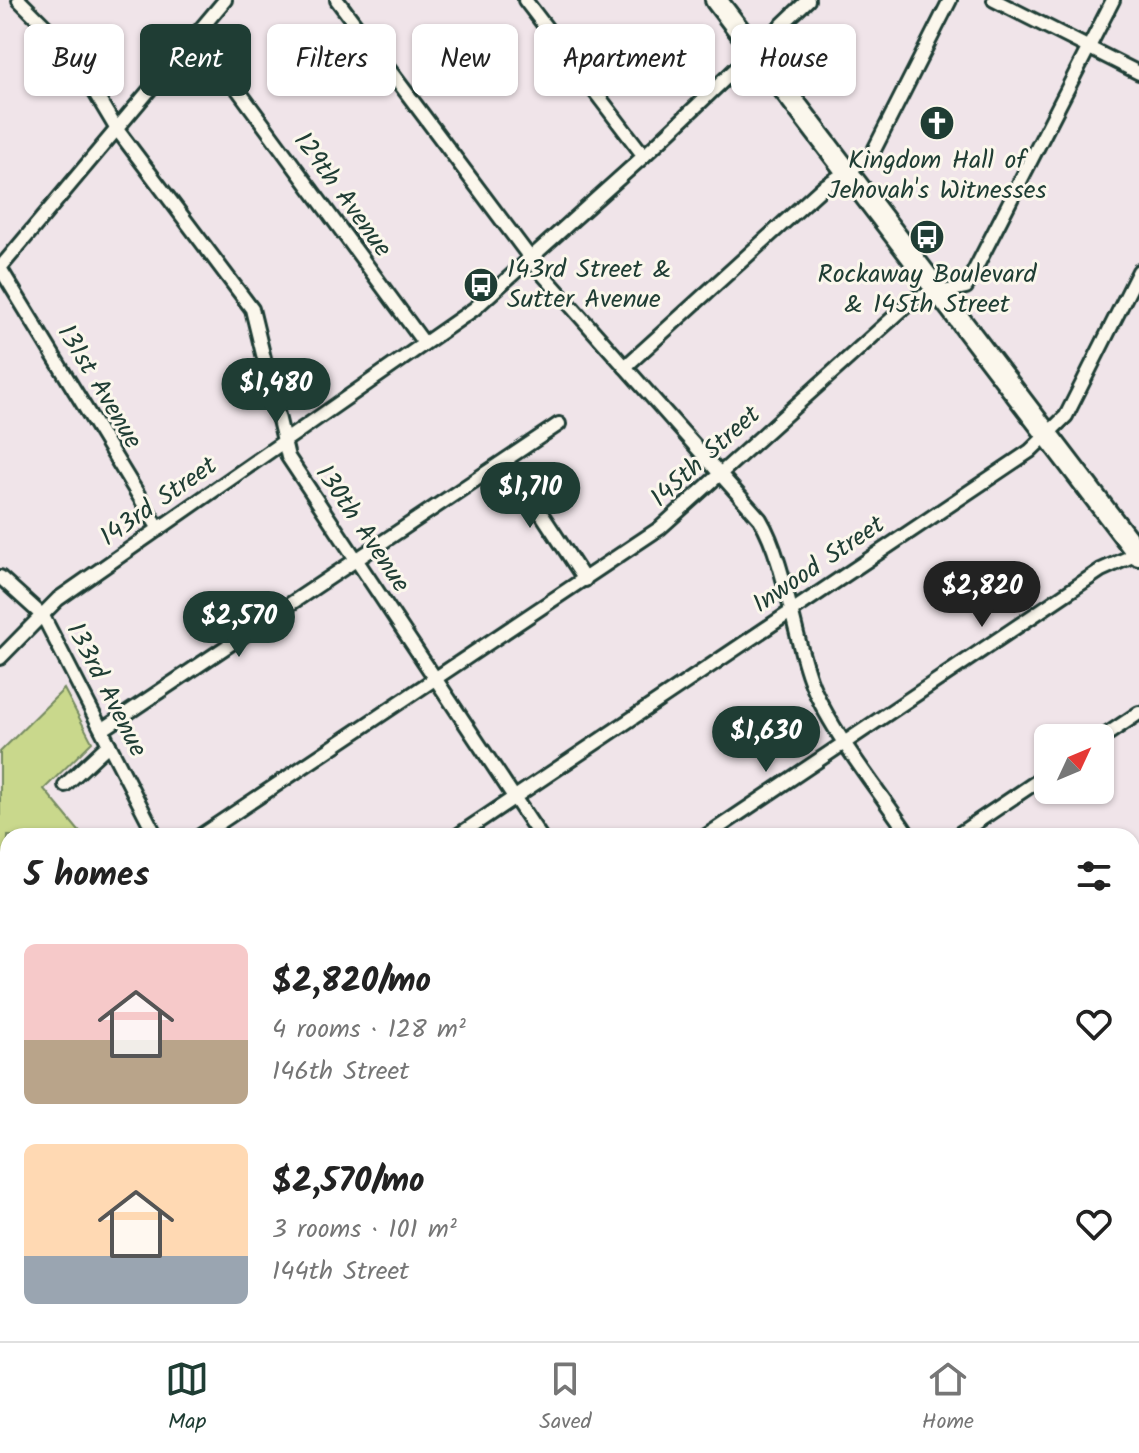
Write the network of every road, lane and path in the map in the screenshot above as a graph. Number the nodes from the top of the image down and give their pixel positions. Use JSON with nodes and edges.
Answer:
{"nodes":[{"id":1,"x":19,"y":0,"type":"edge"},
{"id":2,"x":225,"y":0,"type":"edge"},
{"id":3,"x":337,"y":0,"type":"edge"},
{"id":4,"x":525,"y":0,"type":"edge"},
{"id":5,"x":716,"y":0,"type":"edge"},
{"id":6,"x":808,"y":0,"type":"edge"},
{"id":7,"x":950,"y":0,"type":"edge"},
{"id":8,"x":994,"y":0,"type":"edge"},
{"id":9,"x":1113,"y":0,"type":"edge"},
{"id":10,"x":205,"y":24,"type":"edge"},
{"id":11,"x":734,"y":24,"type":"edge"},
{"id":12,"x":784,"y":24,"type":"edge"},
{"id":13,"x":1089,"y":48,"type":"junction"},
{"id":14,"x":1139,"y":73,"type":"edge"},
{"id":15,"x":731,"y":74,"type":"edge"},
{"id":16,"x":144,"y":96,"type":"edge"},
{"id":17,"x":243,"y":96,"type":"edge"},
{"id":18,"x":788,"y":96,"type":"edge"},
{"id":19,"x":116,"y":128,"type":"junction"},
{"id":20,"x":644,"y":156,"type":"junction"},
{"id":21,"x":847,"y":173,"type":"junction"},
{"id":22,"x":532,"y":258,"type":"junction"},
{"id":23,"x":0,"y":268,"type":"edge"},
{"id":24,"x":1139,"y":271,"type":"edge"},
{"id":25,"x":939,"y":294,"type":"junction"},
{"id":26,"x":424,"y":343,"type":"junction"},
{"id":27,"x":625,"y":367,"type":"junction"},
{"id":28,"x":559,"y":424,"type":"dead end"},
{"id":29,"x":1047,"y":435,"type":"junction"},
{"id":30,"x":284,"y":442,"type":"junction"},
{"id":31,"x":506,"y":460,"type":"junction"},
{"id":32,"x":721,"y":473,"type":"junction"},
{"id":33,"x":159,"y":529,"type":"junction"},
{"id":34,"x":1139,"y":554,"type":"edge"},
{"id":35,"x":356,"y":560,"type":"junction"},
{"id":36,"x":0,"y":577,"type":"edge"},
{"id":37,"x":585,"y":580,"type":"junction"},
{"id":38,"x":789,"y":612,"type":"junction"},
{"id":39,"x":43,"y":616,"type":"junction"},
{"id":40,"x":0,"y":658,"type":"edge"},
{"id":41,"x":435,"y":679,"type":"junction"},
{"id":42,"x":1139,"y":713,"type":"edge"},
{"id":43,"x":102,"y":730,"type":"junction"},
{"id":44,"x":1114,"y":730,"type":"edge"},
{"id":45,"x":847,"y":742,"type":"junction"},
{"id":46,"x":109,"y":744,"type":"junction"},
{"id":47,"x":1034,"y":783,"type":"edge"},
{"id":48,"x":65,"y":785,"type":"dead end"},
{"id":49,"x":514,"y":797,"type":"junction"},
{"id":50,"x":152,"y":828,"type":"edge"},
{"id":51,"x":212,"y":828,"type":"edge"},
{"id":52,"x":469,"y":828,"type":"edge"},
{"id":53,"x":535,"y":828,"type":"edge"},
{"id":54,"x":718,"y":828,"type":"edge"},
{"id":55,"x":904,"y":828,"type":"edge"},
{"id":56,"x":968,"y":828,"type":"edge"}],
"edges":[{"from":1,"to":19,"type":"street","name":"130th Avenue"},
{"from":2,"to":10,"type":"street"},
{"from":3,"to":22,"type":"street"},
{"from":4,"to":20,"type":"street"},
{"from":5,"to":11,"type":"main road"},
{"from":6,"to":12,"type":"street","name":"143rd Street"},
{"from":7,"to":21,"type":"street"},
{"from":8,"to":13,"type":"street"},
{"from":9,"to":13,"type":"street","name":"145th Street"},
{"from":13,"to":14,"type":"street"},
{"from":13,"to":25,"type":"street","name":"145th Street"},
{"from":15,"to":20,"type":"street","name":"143rd Street"},
{"from":16,"to":19,"type":"street"},
{"from":17,"to":26,"type":"street","name":"129th Avenue"},
{"from":18,"to":21,"type":"main road"},
{"from":19,"to":23,"type":"street"},
{"from":19,"to":30,"type":"street","name":"130th Avenue"},
{"from":20,"to":22,"type":"street","name":"143rd Street"},
{"from":21,"to":25,"type":"main road"},
{"from":21,"to":27,"type":"street"},
{"from":22,"to":26,"type":"street","name":"143rd Street"},
{"from":22,"to":27,"type":"street"},
{"from":23,"to":33,"type":"street","name":"131st Avenue"},
{"from":24,"to":29,"type":"street","name":"Inwood Street"},
{"from":25,"to":29,"type":"main road"},
{"from":25,"to":32,"type":"street","name":"145th Street"},
{"from":26,"to":30,"type":"street","name":"143rd Street"},
{"from":27,"to":32,"type":"street"},
{"from":28,"to":31,"type":"street"},
{"from":29,"to":34,"type":"main road"},
{"from":29,"to":38,"type":"street","name":"Inwood Street"},
{"from":30,"to":33,"type":"street","name":"143rd Street"},
{"from":30,"to":35,"type":"street","name":"130th Avenue"},
{"from":31,"to":35,"type":"street"},
{"from":31,"to":37,"type":"street"},
{"from":32,"to":37,"type":"street","name":"145th Street"},
{"from":32,"to":38,"type":"street"},
{"from":33,"to":39,"type":"street","name":"143rd Street"},
{"from":34,"to":45,"type":"street"},
{"from":35,"to":41,"type":"street","name":"130th Avenue"},
{"from":35,"to":43,"type":"street"},
{"from":36,"to":39,"type":"street","name":"133rd Avenue"},
{"from":37,"to":41,"type":"street","name":"145th Street"},
{"from":38,"to":45,"type":"street"},
{"from":38,"to":49,"type":"street","name":"Inwood Street"},
{"from":39,"to":40,"type":"street","name":"143rd Street"},
{"from":39,"to":43,"type":"street","name":"133rd Avenue"},
{"from":41,"to":49,"type":"street","name":"130th Avenue"},
{"from":41,"to":51,"type":"street","name":"145th Street"},
{"from":42,"to":44,"type":"street"},
{"from":43,"to":46,"type":"street","name":"133rd Avenue"},
{"from":45,"to":54,"type":"street"},
{"from":45,"to":55,"type":"street"},
{"from":46,"to":48,"type":"street"},
{"from":46,"to":50,"type":"street","name":"133rd Avenue"},
{"from":47,"to":56,"type":"street"},
{"from":49,"to":52,"type":"street","name":"Inwood Street"},
{"from":49,"to":53,"type":"street","name":"130th Avenue"}]}
